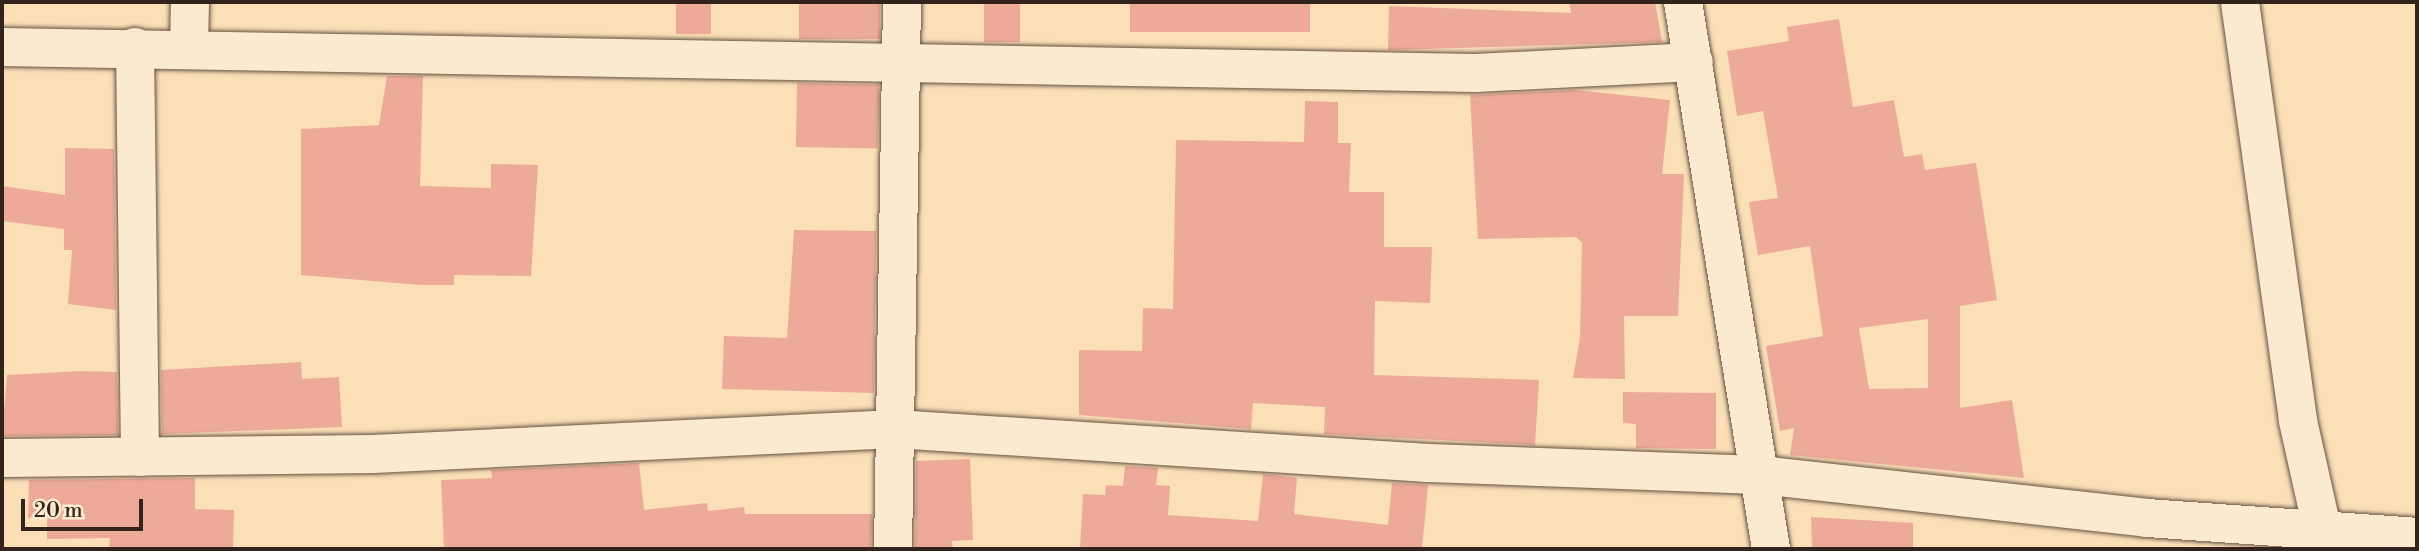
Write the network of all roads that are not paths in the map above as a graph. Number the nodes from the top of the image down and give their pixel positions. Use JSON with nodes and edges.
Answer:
{"nodes":[{"id":1,"x":190,"y":2,"type":"edge"},
{"id":2,"x":902,"y":2,"type":"edge"},
{"id":3,"x":1683,"y":2,"type":"edge"},
{"id":4,"x":2240,"y":2,"type":"edge"},
{"id":5,"x":2,"y":47,"type":"edge"},
{"id":6,"x":135,"y":47,"type":"junction"},
{"id":7,"x":188,"y":48,"type":"junction"},
{"id":8,"x":900,"y":60,"type":"junction"},
{"id":9,"x":1694,"y":62,"type":"junction"},
{"id":10,"x":895,"y":429,"type":"junction"},
{"id":11,"x":140,"y":457,"type":"junction"},
{"id":12,"x":2,"y":458,"type":"edge"},
{"id":13,"x":1760,"y":475,"type":"junction"},
{"id":14,"x":2323,"y":533,"type":"junction"},
{"id":15,"x":2417,"y":537,"type":"edge"},
{"id":16,"x":893,"y":549,"type":"edge"},
{"id":17,"x":1771,"y":549,"type":"edge"}],
"edges":[{"from":1,"to":7,"type":"street"},
{"from":2,"to":8,"type":"street"},
{"from":3,"to":9,"type":"street"},
{"from":4,"to":14,"type":"street"},
{"from":5,"to":6,"type":"street"},
{"from":6,"to":7,"type":"street"},
{"from":6,"to":11,"type":"street"},
{"from":7,"to":8,"type":"street"},
{"from":8,"to":9,"type":"street"},
{"from":8,"to":10,"type":"street"},
{"from":9,"to":13,"type":"street"},
{"from":10,"to":11,"type":"street"},
{"from":10,"to":13,"type":"street"},
{"from":10,"to":16,"type":"street"},
{"from":11,"to":12,"type":"street"},
{"from":13,"to":14,"type":"street"},
{"from":13,"to":17,"type":"street"},
{"from":14,"to":15,"type":"street"}]}
